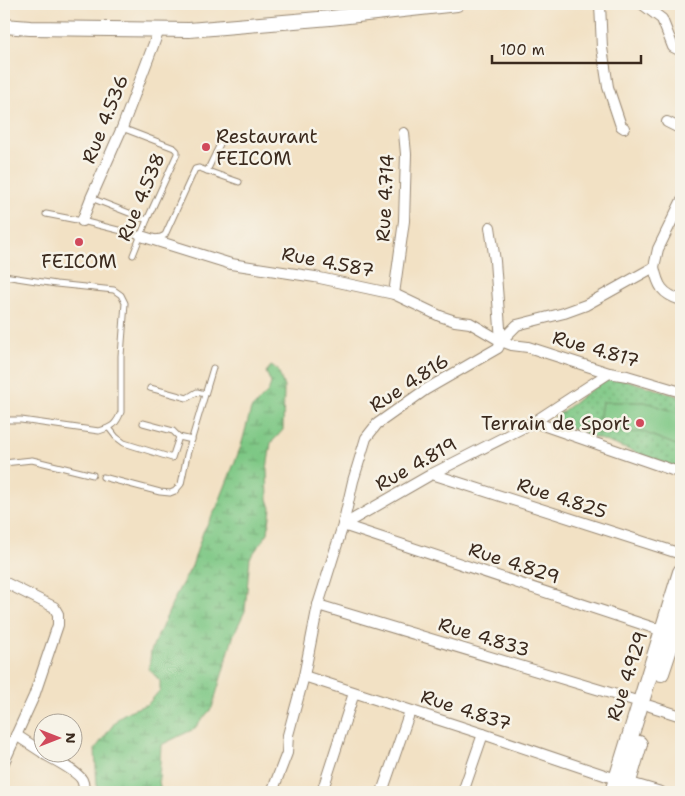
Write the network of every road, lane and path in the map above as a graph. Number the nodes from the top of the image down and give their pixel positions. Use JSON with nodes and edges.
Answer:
{"nodes":[{"id":1,"x":457,"y":4,"type":"edge"},
{"id":2,"x":600,"y":4,"type":"edge"},
{"id":3,"x":642,"y":4,"type":"edge"},
{"id":4,"x":4,"y":26,"type":"edge"},
{"id":5,"x":159,"y":30,"type":"junction"},
{"id":6,"x":681,"y":51,"type":"edge"},
{"id":7,"x":667,"y":122,"type":"dead end"},
{"id":8,"x":122,"y":128,"type":"junction"},
{"id":9,"x":624,"y":128,"type":"dead end"},
{"id":10,"x":681,"y":129,"type":"edge"},
{"id":11,"x":404,"y":133,"type":"dead end"},
{"id":12,"x":222,"y":140,"type":"dead end"},
{"id":13,"x":207,"y":171,"type":"junction"},
{"id":14,"x":239,"y":182,"type":"dead end"},
{"id":15,"x":91,"y":198,"type":"junction"},
{"id":16,"x":681,"y":202,"type":"edge"},
{"id":17,"x":46,"y":214,"type":"dead end"},
{"id":18,"x":147,"y":220,"type":"junction"},
{"id":19,"x":82,"y":221,"type":"junction"},
{"id":20,"x":490,"y":227,"type":"dead end"},
{"id":21,"x":141,"y":236,"type":"junction"},
{"id":22,"x":133,"y":255,"type":"dead end"},
{"id":23,"x":654,"y":268,"type":"junction"},
{"id":24,"x":4,"y":276,"type":"edge"},
{"id":25,"x":394,"y":294,"type":"junction"},
{"id":26,"x":681,"y":300,"type":"edge"},
{"id":27,"x":501,"y":341,"type":"junction"},
{"id":28,"x":212,"y":368,"type":"dead end"},
{"id":29,"x":609,"y":373,"type":"junction"},
{"id":30,"x":150,"y":388,"type":"dead end"},
{"id":31,"x":681,"y":392,"type":"edge"},
{"id":32,"x":205,"y":394,"type":"junction"},
{"id":33,"x":4,"y":420,"type":"edge"},
{"id":34,"x":534,"y":422,"type":"junction"},
{"id":35,"x":144,"y":423,"type":"dead end"},
{"id":36,"x":110,"y":428,"type":"junction"},
{"id":37,"x":179,"y":436,"type":"junction"},
{"id":38,"x":192,"y":440,"type":"junction"},
{"id":39,"x":4,"y":464,"type":"edge"},
{"id":40,"x":681,"y":473,"type":"edge"},
{"id":41,"x":432,"y":474,"type":"junction"},
{"id":42,"x":93,"y":475,"type":"dead end"},
{"id":43,"x":103,"y":477,"type":"dead end"},
{"id":44,"x":343,"y":525,"type":"junction"},
{"id":45,"x":681,"y":554,"type":"edge"},
{"id":46,"x":681,"y":572,"type":"edge"},
{"id":47,"x":4,"y":582,"type":"edge"},
{"id":48,"x":318,"y":605,"type":"junction"},
{"id":49,"x":681,"y":612,"type":"edge"},
{"id":50,"x":673,"y":635,"type":"edge"},
{"id":51,"x":304,"y":676,"type":"junction"},
{"id":52,"x":354,"y":693,"type":"junction"},
{"id":53,"x":645,"y":704,"type":"junction"},
{"id":54,"x":410,"y":711,"type":"junction"},
{"id":55,"x":681,"y":716,"type":"edge"},
{"id":56,"x":482,"y":734,"type":"junction"},
{"id":57,"x":16,"y":736,"type":"junction"},
{"id":58,"x":32,"y":746,"type":"edge"},
{"id":59,"x":4,"y":762,"type":"edge"},
{"id":60,"x":60,"y":764,"type":"edge"},
{"id":61,"x":620,"y":786,"type":"edge"},
{"id":62,"x":83,"y":792,"type":"edge"},
{"id":63,"x":272,"y":792,"type":"edge"},
{"id":64,"x":322,"y":792,"type":"edge"},
{"id":65,"x":382,"y":792,"type":"edge"},
{"id":66,"x":463,"y":792,"type":"edge"},
{"id":67,"x":661,"y":792,"type":"edge"}],
"edges":[{"from":1,"to":5,"type":"main road"},
{"from":2,"to":9,"type":"street"},
{"from":3,"to":6,"type":"street"},
{"from":4,"to":5,"type":"main road"},
{"from":5,"to":8,"type":"street","name":"Rue 4.536"},
{"from":7,"to":10,"type":"street"},
{"from":8,"to":15,"type":"street","name":"Rue 4.536"},
{"from":8,"to":18,"type":"lane","name":"Rue 4.538"},
{"from":11,"to":25,"type":"street","name":"Rue 4.714"},
{"from":12,"to":13,"type":"lane"},
{"from":13,"to":14,"type":"lane"},
{"from":13,"to":21,"type":"lane"},
{"from":15,"to":18,"type":"lane"},
{"from":15,"to":19,"type":"street","name":"Rue 4.536"},
{"from":16,"to":23,"type":"street"},
{"from":17,"to":19,"type":"lane"},
{"from":18,"to":21,"type":"lane","name":"Rue 4.538"},
{"from":19,"to":21,"type":"lane"},
{"from":20,"to":27,"type":"street"},
{"from":21,"to":22,"type":"lane","name":"Rue 4.538"},
{"from":21,"to":25,"type":"street","name":"Rue 4.587"},
{"from":23,"to":26,"type":"street"},
{"from":23,"to":27,"type":"street","name":"Rue 4.816"},
{"from":24,"to":36,"type":"lane"},
{"from":25,"to":27,"type":"street","name":"Rue 4.587"},
{"from":27,"to":29,"type":"street","name":"Rue 4.817"},
{"from":27,"to":44,"type":"street","name":"Rue 4.816"},
{"from":28,"to":32,"type":"lane"},
{"from":29,"to":31,"type":"street","name":"Rue 4.817"},
{"from":29,"to":34,"type":"street","name":"Rue 4.819"},
{"from":30,"to":32,"type":"lane"},
{"from":32,"to":38,"type":"lane"},
{"from":33,"to":36,"type":"lane"},
{"from":34,"to":40,"type":"street"},
{"from":34,"to":41,"type":"street","name":"Rue 4.819"},
{"from":35,"to":37,"type":"lane"},
{"from":36,"to":37,"type":"lane"},
{"from":37,"to":38,"type":"lane"},
{"from":38,"to":43,"type":"lane"},
{"from":39,"to":42,"type":"lane"},
{"from":41,"to":44,"type":"street","name":"Rue 4.819"},
{"from":41,"to":45,"type":"street","name":"Rue 4.825"},
{"from":44,"to":48,"type":"street","name":"Rue 4.816"},
{"from":44,"to":50,"type":"street","name":"Rue 4.829"},
{"from":46,"to":50,"type":"main road","name":"Rue 4.929"},
{"from":47,"to":57,"type":"street"},
{"from":48,"to":51,"type":"street","name":"Rue 4.816"},
{"from":48,"to":53,"type":"street","name":"Rue 4.833"},
{"from":49,"to":50,"type":"main road"},
{"from":50,"to":53,"type":"main road"},
{"from":51,"to":52,"type":"street","name":"Rue 4.837"},
{"from":51,"to":63,"type":"street","name":"Rue 4.816"},
{"from":52,"to":54,"type":"street","name":"Rue 4.837"},
{"from":52,"to":64,"type":"street"},
{"from":53,"to":55,"type":"street","name":"Rue 4.833"},
{"from":53,"to":61,"type":"main road"},
{"from":54,"to":56,"type":"street","name":"Rue 4.837"},
{"from":54,"to":65,"type":"street"},
{"from":56,"to":61,"type":"street","name":"Rue 4.837"},
{"from":56,"to":66,"type":"street"},
{"from":57,"to":58,"type":"street"},
{"from":57,"to":59,"type":"street"},
{"from":60,"to":62,"type":"street"},
{"from":61,"to":67,"type":"street","name":"Rue 4.837"}]}
